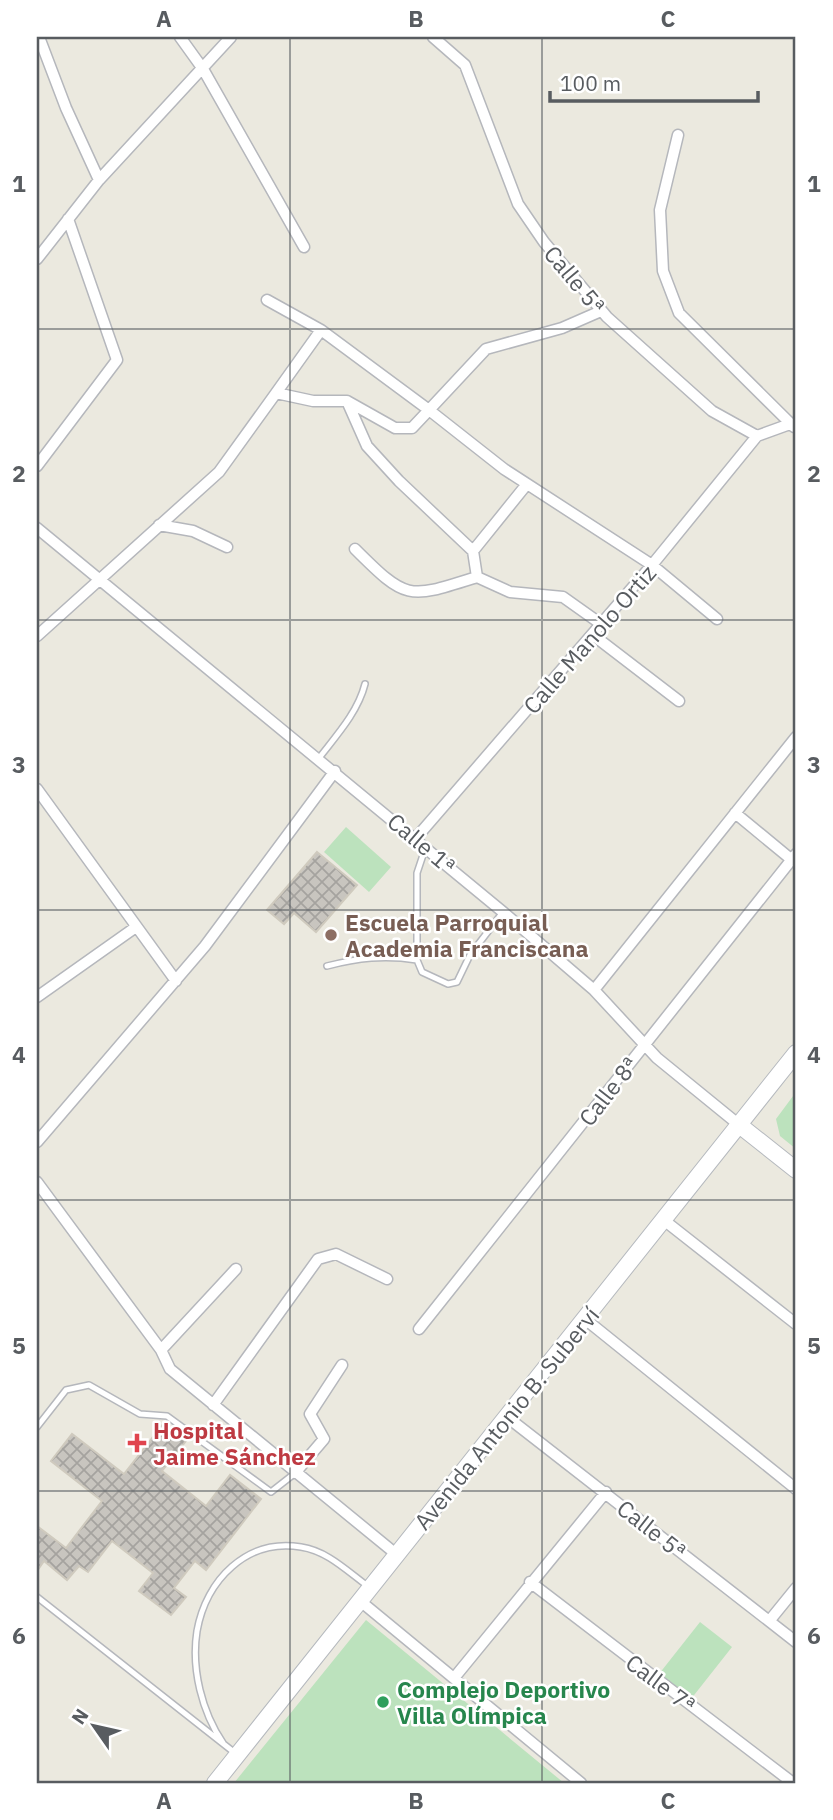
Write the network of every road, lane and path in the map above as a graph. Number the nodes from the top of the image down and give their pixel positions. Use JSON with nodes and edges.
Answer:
{"nodes":[{"id":1,"x":39,"y":37,"type":"edge"},
{"id":2,"x":180,"y":37,"type":"edge"},
{"id":3,"x":232,"y":37,"type":"edge"},
{"id":4,"x":433,"y":37,"type":"edge"},
{"id":5,"x":203,"y":69,"type":"junction"},
{"id":6,"x":678,"y":135,"type":"dead end"},
{"id":7,"x":99,"y":180,"type":"junction"},
{"id":8,"x":68,"y":219,"type":"junction"},
{"id":9,"x":304,"y":247,"type":"dead end"},
{"id":10,"x":37,"y":257,"type":"edge"},
{"id":11,"x":267,"y":300,"type":"dead end"},
{"id":12,"x":601,"y":310,"type":"junction"},
{"id":13,"x":321,"y":330,"type":"junction"},
{"id":14,"x":276,"y":393,"type":"junction"},
{"id":15,"x":347,"y":401,"type":"junction"},
{"id":16,"x":429,"y":411,"type":"junction"},
{"id":17,"x":793,"y":426,"type":"edge"},
{"id":18,"x":757,"y":436,"type":"junction"},
{"id":19,"x":37,"y":466,"type":"edge"},
{"id":20,"x":527,"y":484,"type":"junction"},
{"id":21,"x":159,"y":526,"type":"junction"},
{"id":22,"x":37,"y":528,"type":"edge"},
{"id":23,"x":227,"y":547,"type":"dead end"},
{"id":24,"x":355,"y":550,"type":"dead end"},
{"id":25,"x":473,"y":551,"type":"junction"},
{"id":26,"x":652,"y":565,"type":"junction"},
{"id":27,"x":477,"y":577,"type":"junction"},
{"id":28,"x":99,"y":582,"type":"junction"},
{"id":29,"x":717,"y":619,"type":"dead end"},
{"id":30,"x":601,"y":624,"type":"junction"},
{"id":31,"x":593,"y":635,"type":"junction"},
{"id":32,"x":37,"y":636,"type":"edge"},
{"id":33,"x":365,"y":684,"type":"dead end"},
{"id":34,"x":679,"y":701,"type":"dead end"},
{"id":35,"x":796,"y":737,"type":"edge"},
{"id":36,"x":319,"y":758,"type":"junction"},
{"id":37,"x":335,"y":771,"type":"junction"},
{"id":38,"x":37,"y":789,"type":"edge"},
{"id":39,"x":735,"y":813,"type":"junction"},
{"id":40,"x":416,"y":838,"type":"junction"},
{"id":41,"x":426,"y":846,"type":"junction"},
{"id":42,"x":794,"y":857,"type":"edge"},
{"id":43,"x":503,"y":912,"type":"junction"},
{"id":44,"x":136,"y":927,"type":"junction"},
{"id":45,"x":417,"y":960,"type":"junction"},
{"id":46,"x":327,"y":966,"type":"dead end"},
{"id":47,"x":176,"y":981,"type":"junction"},
{"id":48,"x":594,"y":990,"type":"junction"},
{"id":49,"x":37,"y":997,"type":"edge"},
{"id":50,"x":645,"y":1045,"type":"junction"},
{"id":51,"x":796,"y":1053,"type":"edge"},
{"id":52,"x":738,"y":1124,"type":"junction"},
{"id":53,"x":37,"y":1142,"type":"edge"},
{"id":54,"x":796,"y":1170,"type":"edge"},
{"id":55,"x":37,"y":1182,"type":"edge"},
{"id":56,"x":665,"y":1221,"type":"junction"},
{"id":57,"x":236,"y":1269,"type":"dead end"},
{"id":58,"x":387,"y":1279,"type":"dead end"},
{"id":59,"x":585,"y":1319,"type":"junction"},
{"id":60,"x":796,"y":1324,"type":"edge"},
{"id":61,"x":419,"y":1329,"type":"dead end"},
{"id":62,"x":161,"y":1350,"type":"junction"},
{"id":63,"x":342,"y":1365,"type":"dead end"},
{"id":64,"x":212,"y":1405,"type":"junction"},
{"id":65,"x":507,"y":1416,"type":"junction"},
{"id":66,"x":37,"y":1427,"type":"edge"},
{"id":67,"x":295,"y":1474,"type":"junction"},
{"id":68,"x":796,"y":1489,"type":"edge"},
{"id":69,"x":606,"y":1492,"type":"junction"},
{"id":70,"x":397,"y":1554,"type":"junction"},
{"id":71,"x":530,"y":1582,"type":"junction"},
{"id":72,"x":796,"y":1588,"type":"edge"},
{"id":73,"x":364,"y":1594,"type":"junction"},
{"id":74,"x":37,"y":1597,"type":"edge"},
{"id":75,"x":770,"y":1620,"type":"junction"},
{"id":76,"x":796,"y":1642,"type":"edge"},
{"id":77,"x":454,"y":1678,"type":"junction"},
{"id":78,"x":223,"y":1743,"type":"junction"},
{"id":79,"x":237,"y":1755,"type":"junction"},
{"id":80,"x":791,"y":1780,"type":"edge"},
{"id":81,"x":215,"y":1783,"type":"edge"},
{"id":82,"x":581,"y":1783,"type":"edge"}],
"edges":[{"from":1,"to":7,"type":"street"},
{"from":2,"to":5,"type":"street"},
{"from":3,"to":5,"type":"street"},
{"from":4,"to":12,"type":"street","name":"Calle 5ª"},
{"from":5,"to":7,"type":"street"},
{"from":5,"to":9,"type":"street"},
{"from":6,"to":17,"type":"street"},
{"from":7,"to":8,"type":"street"},
{"from":8,"to":10,"type":"street"},
{"from":8,"to":19,"type":"street"},
{"from":11,"to":13,"type":"street"},
{"from":12,"to":16,"type":"street"},
{"from":12,"to":18,"type":"street","name":"Calle 5ª"},
{"from":13,"to":14,"type":"street"},
{"from":13,"to":16,"type":"street"},
{"from":14,"to":15,"type":"street"},
{"from":14,"to":21,"type":"street"},
{"from":15,"to":16,"type":"street"},
{"from":15,"to":25,"type":"street"},
{"from":16,"to":20,"type":"street"},
{"from":17,"to":18,"type":"street"},
{"from":18,"to":26,"type":"street","name":"Calle Manolo Ortiz"},
{"from":20,"to":25,"type":"street"},
{"from":20,"to":26,"type":"street"},
{"from":21,"to":23,"type":"street"},
{"from":21,"to":28,"type":"street"},
{"from":22,"to":28,"type":"street","name":"Calle 1ª"},
{"from":24,"to":27,"type":"street"},
{"from":25,"to":27,"type":"street"},
{"from":26,"to":29,"type":"street"},
{"from":26,"to":30,"type":"street","name":"Calle Manolo Ortiz"},
{"from":27,"to":30,"type":"street"},
{"from":28,"to":32,"type":"street"},
{"from":28,"to":36,"type":"street","name":"Calle 1ª"},
{"from":30,"to":31,"type":"street","name":"Calle Manolo Ortiz"},
{"from":31,"to":34,"type":"street"},
{"from":31,"to":40,"type":"street","name":"Calle Manolo Ortiz"},
{"from":33,"to":36,"type":"lane"},
{"from":35,"to":39,"type":"street"},
{"from":36,"to":37,"type":"street","name":"Calle 1ª"},
{"from":37,"to":40,"type":"street","name":"Calle 1ª"},
{"from":37,"to":47,"type":"street"},
{"from":38,"to":44,"type":"street"},
{"from":39,"to":42,"type":"street"},
{"from":39,"to":48,"type":"street"},
{"from":40,"to":41,"type":"street","name":"Calle 1ª"},
{"from":41,"to":43,"type":"street","name":"Calle 1ª"},
{"from":41,"to":45,"type":"lane"},
{"from":42,"to":50,"type":"street","name":"Calle 8ª"},
{"from":43,"to":45,"type":"lane"},
{"from":43,"to":48,"type":"street","name":"Calle 1ª"},
{"from":44,"to":47,"type":"street"},
{"from":44,"to":49,"type":"street"},
{"from":45,"to":46,"type":"lane"},
{"from":47,"to":53,"type":"street"},
{"from":48,"to":50,"type":"street","name":"Calle 1ª"},
{"from":50,"to":52,"type":"street","name":"Calle 1ª"},
{"from":50,"to":61,"type":"street","name":"Calle 8ª"},
{"from":51,"to":52,"type":"main road","name":"Avenida Antonio B. Suberví"},
{"from":52,"to":54,"type":"main road","name":"Calle 1ª"},
{"from":52,"to":56,"type":"main road","name":"Avenida Antonio B. Suberví"},
{"from":55,"to":62,"type":"street"},
{"from":56,"to":59,"type":"main road","name":"Avenida Antonio B. Suberví"},
{"from":56,"to":60,"type":"street"},
{"from":57,"to":62,"type":"street"},
{"from":58,"to":64,"type":"street"},
{"from":59,"to":65,"type":"main road","name":"Avenida Antonio B. Suberví"},
{"from":59,"to":68,"type":"street"},
{"from":62,"to":64,"type":"street"},
{"from":63,"to":67,"type":"street"},
{"from":64,"to":67,"type":"street"},
{"from":65,"to":69,"type":"street","name":"Calle 5ª"},
{"from":65,"to":70,"type":"main road","name":"Avenida Antonio B. Suberví"},
{"from":66,"to":67,"type":"lane"},
{"from":67,"to":70,"type":"street"},
{"from":69,"to":71,"type":"street"},
{"from":69,"to":75,"type":"street","name":"Calle 5ª"},
{"from":70,"to":73,"type":"main road","name":"Avenida Antonio B. Suberví"},
{"from":71,"to":77,"type":"street"},
{"from":71,"to":80,"type":"street","name":"Calle 7ª"},
{"from":72,"to":75,"type":"street"},
{"from":73,"to":77,"type":"street"},
{"from":73,"to":78,"type":"lane"},
{"from":73,"to":79,"type":"main road","name":"Avenida Antonio B. Suberví"},
{"from":74,"to":78,"type":"lane"},
{"from":75,"to":76,"type":"street","name":"Calle 5ª"},
{"from":77,"to":82,"type":"street"},
{"from":78,"to":79,"type":"lane"},
{"from":79,"to":81,"type":"main road","name":"Avenida Antonio B. Suberví"}]}
